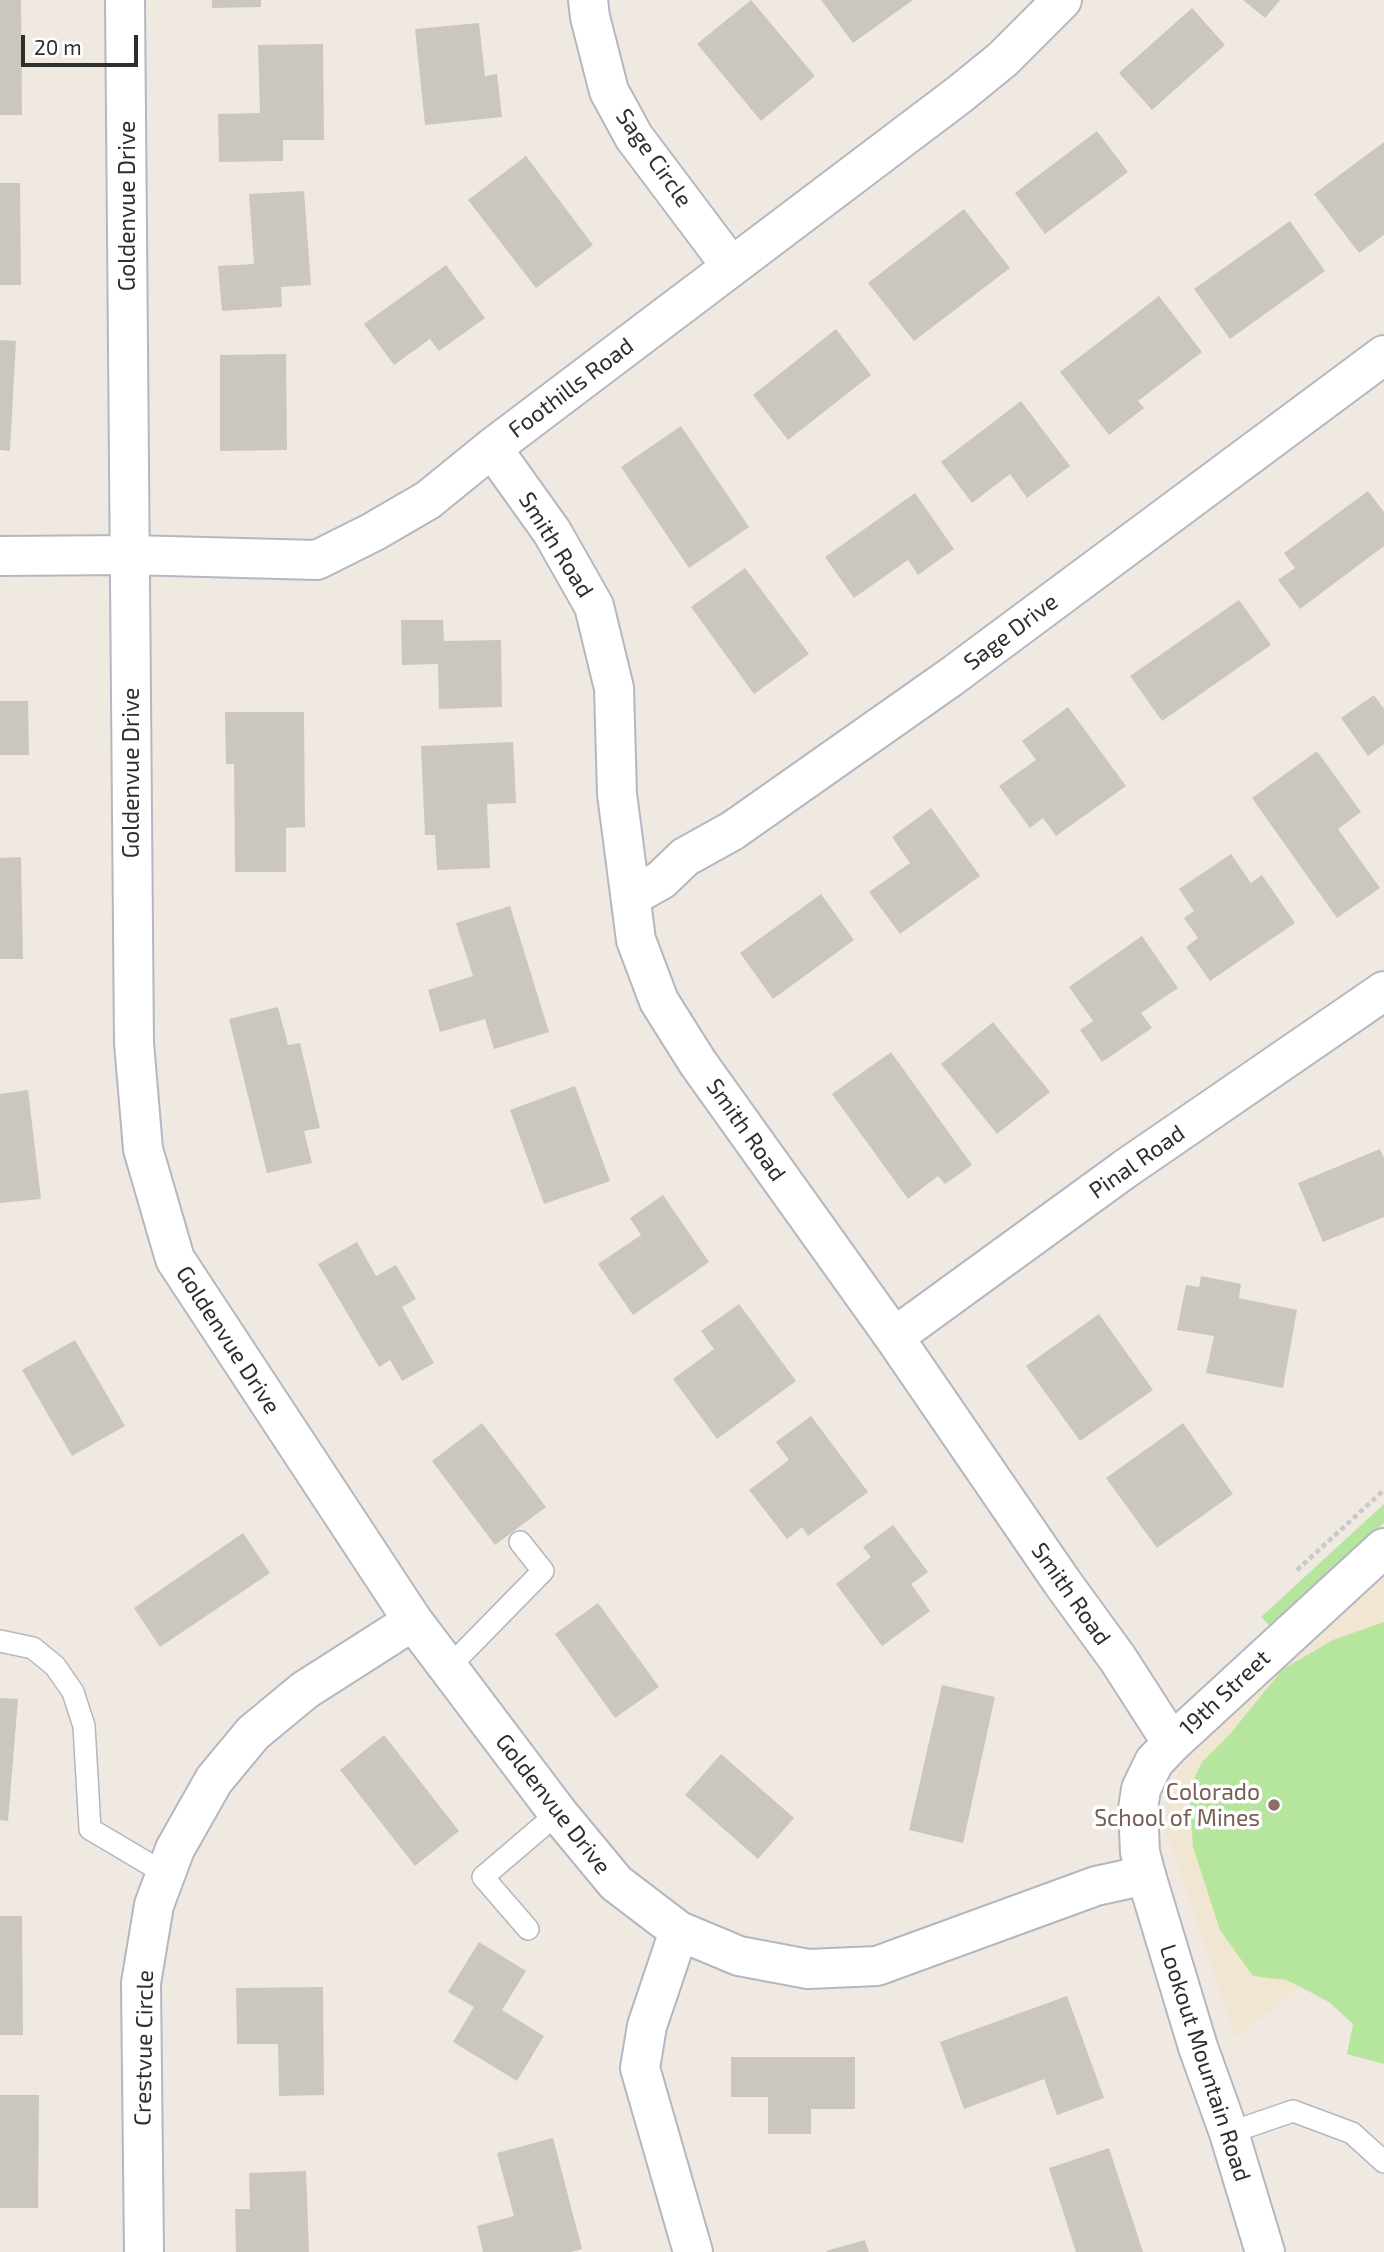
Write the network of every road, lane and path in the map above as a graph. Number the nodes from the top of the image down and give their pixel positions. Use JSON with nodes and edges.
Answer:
{"nodes":[{"id":1,"x":125,"y":0,"type":"edge"},
{"id":2,"x":588,"y":0,"type":"edge"},
{"id":3,"x":1062,"y":0,"type":"edge"},
{"id":4,"x":732,"y":265,"type":"junction"},
{"id":5,"x":1384,"y":355,"type":"edge"},
{"id":6,"x":492,"y":448,"type":"junction"},
{"id":7,"x":130,"y":555,"type":"junction"},
{"id":8,"x":0,"y":556,"type":"edge"},
{"id":9,"x":631,"y":897,"type":"junction"},
{"id":10,"x":1384,"y":991,"type":"edge"},
{"id":11,"x":894,"y":1337,"type":"junction"},
{"id":12,"x":520,"y":1542,"type":"dead end"},
{"id":13,"x":1384,"y":1548,"type":"edge"},
{"id":14,"x":413,"y":1621,"type":"junction"},
{"id":15,"x":0,"y":1641,"type":"edge"},
{"id":16,"x":448,"y":1668,"type":"junction"},
{"id":17,"x":1172,"y":1743,"type":"junction"},
{"id":18,"x":558,"y":1813,"type":"junction"},
{"id":19,"x":166,"y":1874,"type":"junction"},
{"id":20,"x":1146,"y":1875,"type":"junction"},
{"id":21,"x":528,"y":1929,"type":"dead end"},
{"id":22,"x":679,"y":1931,"type":"junction"},
{"id":23,"x":1229,"y":2133,"type":"junction"},
{"id":24,"x":1384,"y":2162,"type":"edge"},
{"id":25,"x":144,"y":2252,"type":"edge"},
{"id":26,"x":692,"y":2252,"type":"edge"},
{"id":27,"x":1265,"y":2252,"type":"edge"}],
"edges":[{"from":1,"to":7,"type":"street","name":"Goldenvue Drive"},
{"from":2,"to":4,"type":"street","name":"Sage Circle"},
{"from":3,"to":4,"type":"street","name":"Foothills Road"},
{"from":4,"to":6,"type":"street","name":"Foothills Road"},
{"from":5,"to":9,"type":"street","name":"Sage Drive"},
{"from":6,"to":7,"type":"street","name":"Foothills Road"},
{"from":6,"to":9,"type":"street","name":"Smith Road"},
{"from":7,"to":8,"type":"street","name":"Foothills Road"},
{"from":7,"to":14,"type":"street","name":"Goldenvue Drive"},
{"from":9,"to":11,"type":"street","name":"Smith Road"},
{"from":10,"to":11,"type":"street","name":"Pinal Road"},
{"from":11,"to":17,"type":"street","name":"Smith Road"},
{"from":12,"to":16,"type":"lane"},
{"from":13,"to":17,"type":"street","name":"19th Street"},
{"from":14,"to":16,"type":"street","name":"Goldenvue Drive"},
{"from":14,"to":19,"type":"street","name":"Crestvue Circle"},
{"from":15,"to":19,"type":"lane"},
{"from":16,"to":18,"type":"street","name":"Goldenvue Drive"},
{"from":17,"to":20,"type":"street","name":"19th Street"},
{"from":18,"to":21,"type":"lane"},
{"from":18,"to":22,"type":"street","name":"Goldenvue Drive"},
{"from":19,"to":25,"type":"street","name":"Crestvue Circle"},
{"from":20,"to":22,"type":"street","name":"Goldenvue Drive"},
{"from":20,"to":23,"type":"street","name":"Lookout Mountain Road"},
{"from":22,"to":26,"type":"street"},
{"from":23,"to":24,"type":"lane"},
{"from":23,"to":27,"type":"street","name":"Lookout Mountain Road"}]}
